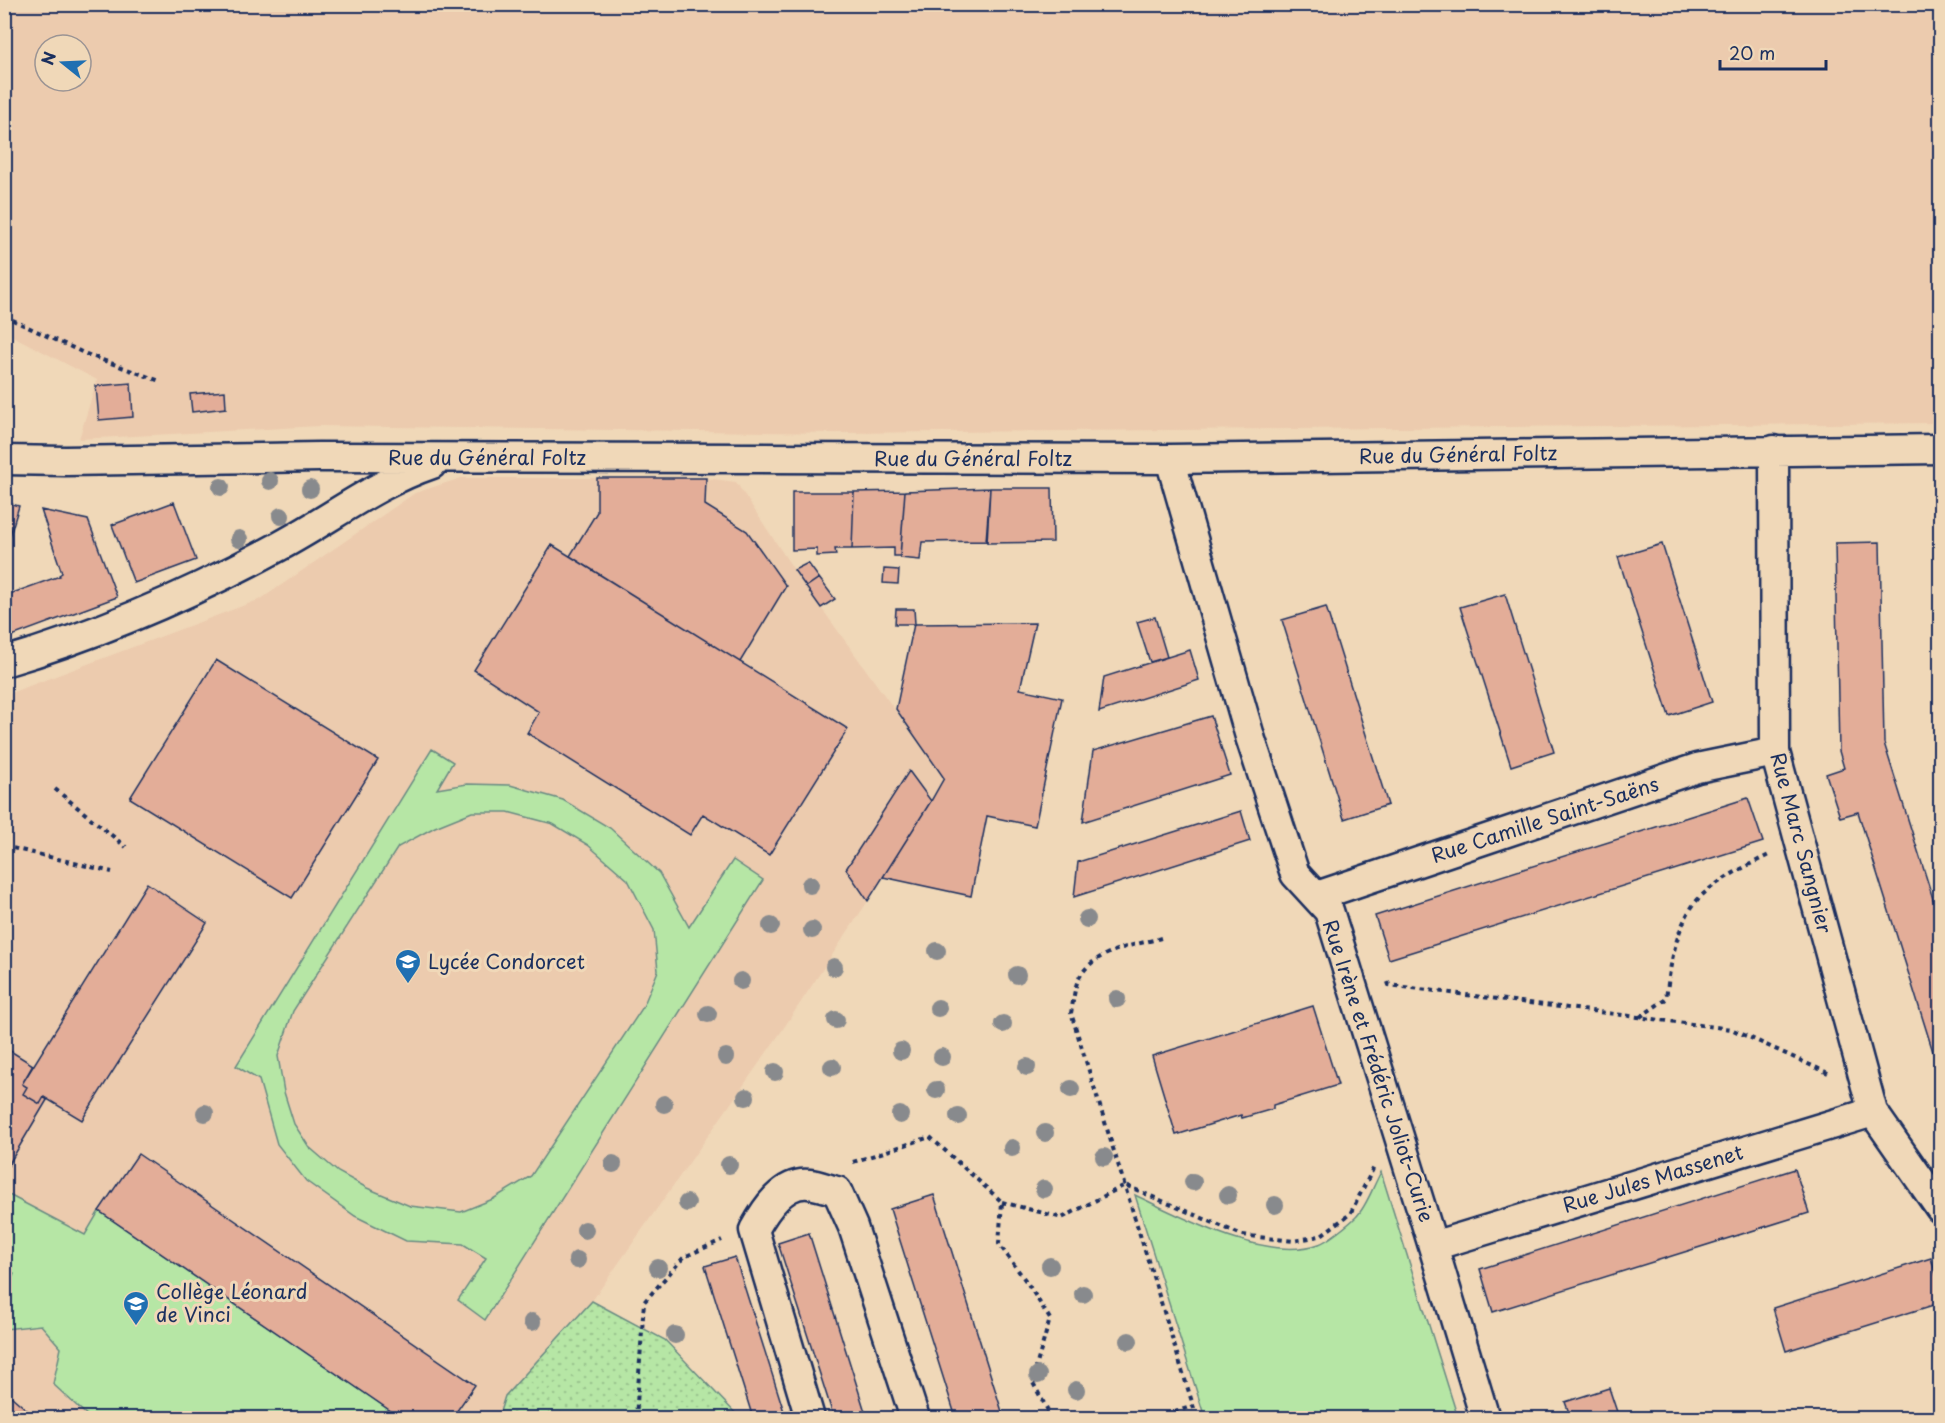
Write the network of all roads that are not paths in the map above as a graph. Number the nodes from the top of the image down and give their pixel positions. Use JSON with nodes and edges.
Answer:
{"nodes":[{"id":1,"x":1941,"y":449,"type":"edge"},
{"id":2,"x":1774,"y":450,"type":"junction"},
{"id":3,"x":451,"y":458,"type":"junction"},
{"id":4,"x":1170,"y":459,"type":"junction"},
{"id":5,"x":4,"y":460,"type":"edge"},
{"id":6,"x":4,"y":662,"type":"edge"},
{"id":7,"x":1775,"y":752,"type":"junction"},
{"id":8,"x":1317,"y":896,"type":"junction"},
{"id":9,"x":1864,"y":1115,"type":"junction"},
{"id":10,"x":1941,"y":1208,"type":"edge"},
{"id":11,"x":1433,"y":1246,"type":"junction"},
{"id":12,"x":810,"y":1419,"type":"edge"},
{"id":13,"x":915,"y":1419,"type":"edge"},
{"id":14,"x":1485,"y":1419,"type":"edge"}],
"edges":[{"from":1,"to":2,"type":"street","name":"Rue du Général Foltz"},
{"from":2,"to":4,"type":"street","name":"Rue du Général Foltz"},
{"from":2,"to":7,"type":"street","name":"Rue Marc Sangnier"},
{"from":3,"to":4,"type":"street","name":"Rue du Général Foltz"},
{"from":3,"to":5,"type":"street","name":"Rue du Général Foltz"},
{"from":3,"to":6,"type":"street"},
{"from":4,"to":8,"type":"street","name":"Rue Irène et Frédéric Joliot-Curie"},
{"from":7,"to":8,"type":"street","name":"Rue Camille Saint-Saëns"},
{"from":7,"to":9,"type":"street","name":"Rue Marc Sangnier"},
{"from":8,"to":11,"type":"street","name":"Rue Irène et Frédéric Joliot-Curie"},
{"from":9,"to":10,"type":"street","name":"Rue Marc Sangnier"},
{"from":9,"to":11,"type":"street","name":"Rue Jules Massenet"},
{"from":11,"to":14,"type":"street","name":"Rue Irène et Frédéric Joliot-Curie"},
{"from":12,"to":13,"type":"street"}]}
